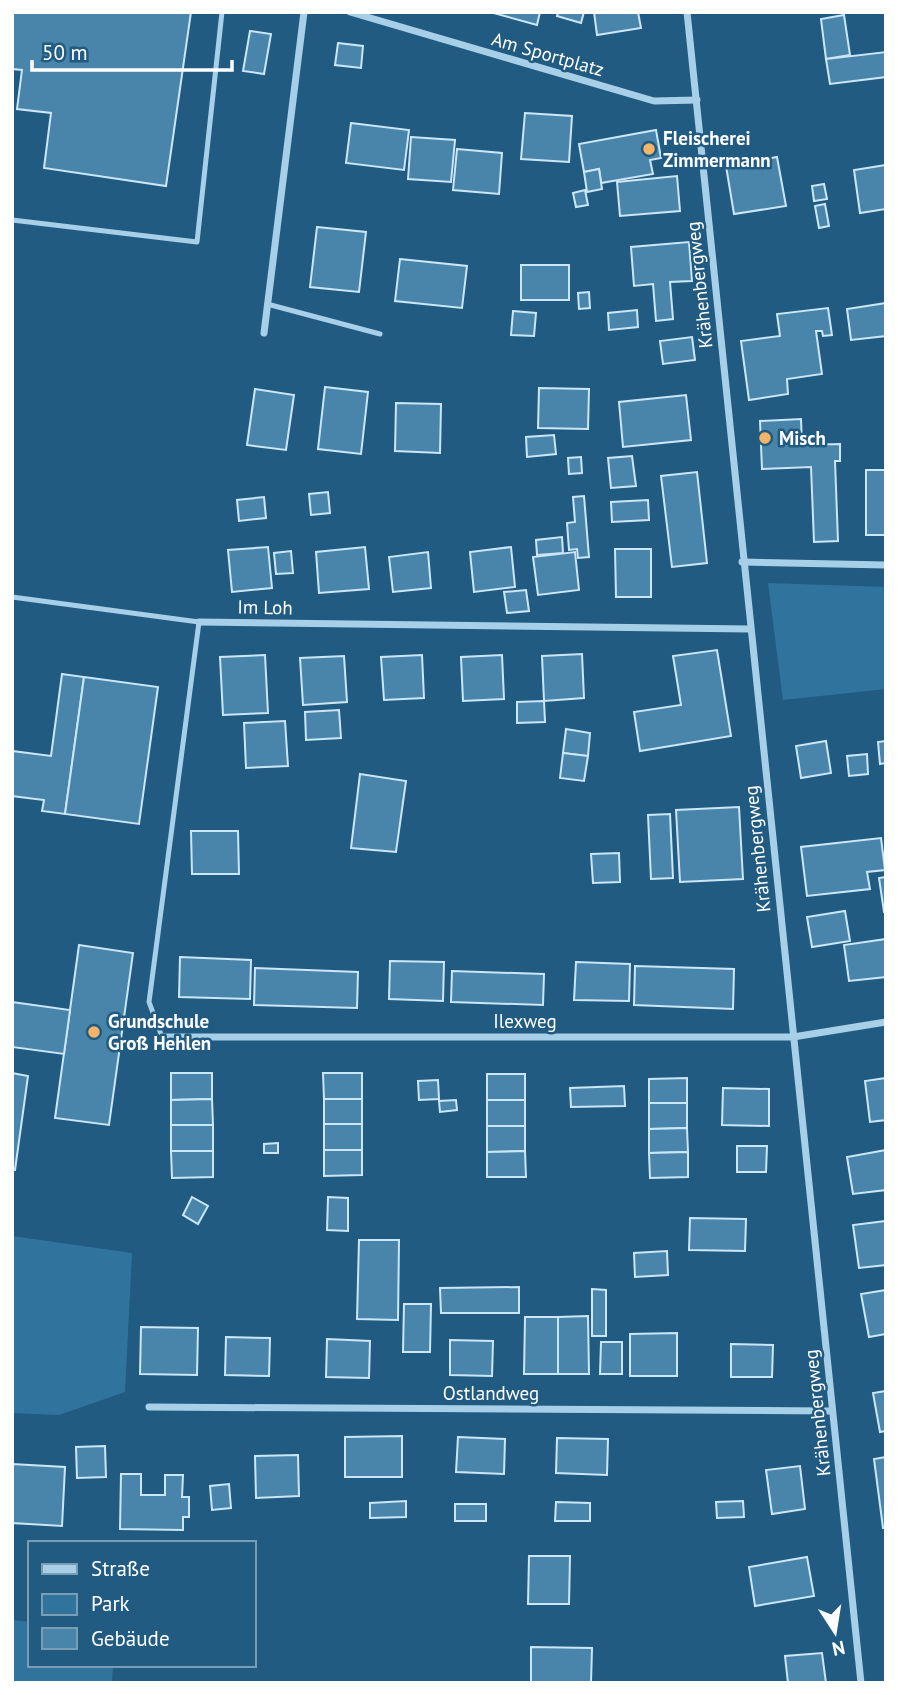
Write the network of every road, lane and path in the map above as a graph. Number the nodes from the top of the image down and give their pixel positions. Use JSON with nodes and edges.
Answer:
{"nodes":[{"id":1,"x":222,"y":12,"type":"edge"},
{"id":2,"x":304,"y":12,"type":"edge"},
{"id":3,"x":350,"y":12,"type":"edge"},
{"id":4,"x":687,"y":12,"type":"edge"},
{"id":5,"x":697,"y":100,"type":"junction"},
{"id":6,"x":12,"y":220,"type":"edge"},
{"id":7,"x":267,"y":303,"type":"junction"},
{"id":8,"x":264,"y":333,"type":"dead end"},
{"id":9,"x":380,"y":334,"type":"dead end"},
{"id":10,"x":742,"y":562,"type":"junction"},
{"id":11,"x":886,"y":565,"type":"edge"},
{"id":12,"x":12,"y":597,"type":"edge"},
{"id":13,"x":199,"y":622,"type":"junction"},
{"id":14,"x":750,"y":629,"type":"junction"},
{"id":15,"x":886,"y":1022,"type":"edge"},
{"id":16,"x":162,"y":1037,"type":"joint"},
{"id":17,"x":793,"y":1037,"type":"junction"},
{"id":18,"x":149,"y":1407,"type":"dead end"},
{"id":19,"x":832,"y":1411,"type":"junction"},
{"id":20,"x":861,"y":1683,"type":"edge"}],
"edges":[{"from":1,"to":6,"type":"lane"},
{"from":2,"to":7,"type":"street"},
{"from":3,"to":5,"type":"street","name":"Am Sportplatz"},
{"from":4,"to":5,"type":"street","name":"Krähenbergweg"},
{"from":5,"to":10,"type":"street","name":"Krähenbergweg"},
{"from":7,"to":8,"type":"street"},
{"from":7,"to":9,"type":"lane"},
{"from":10,"to":11,"type":"street"},
{"from":10,"to":14,"type":"street","name":"Krähenbergweg"},
{"from":12,"to":13,"type":"lane"},
{"from":13,"to":14,"type":"street","name":"Im Loh"},
{"from":13,"to":16,"type":"lane"},
{"from":14,"to":17,"type":"street","name":"Krähenbergweg"},
{"from":15,"to":17,"type":"street","name":"Ilexweg"},
{"from":16,"to":17,"type":"street","name":"Ilexweg"},
{"from":17,"to":19,"type":"street","name":"Krähenbergweg"},
{"from":18,"to":19,"type":"street","name":"Ostlandweg"},
{"from":19,"to":20,"type":"street","name":"Krähenbergweg"}]}
